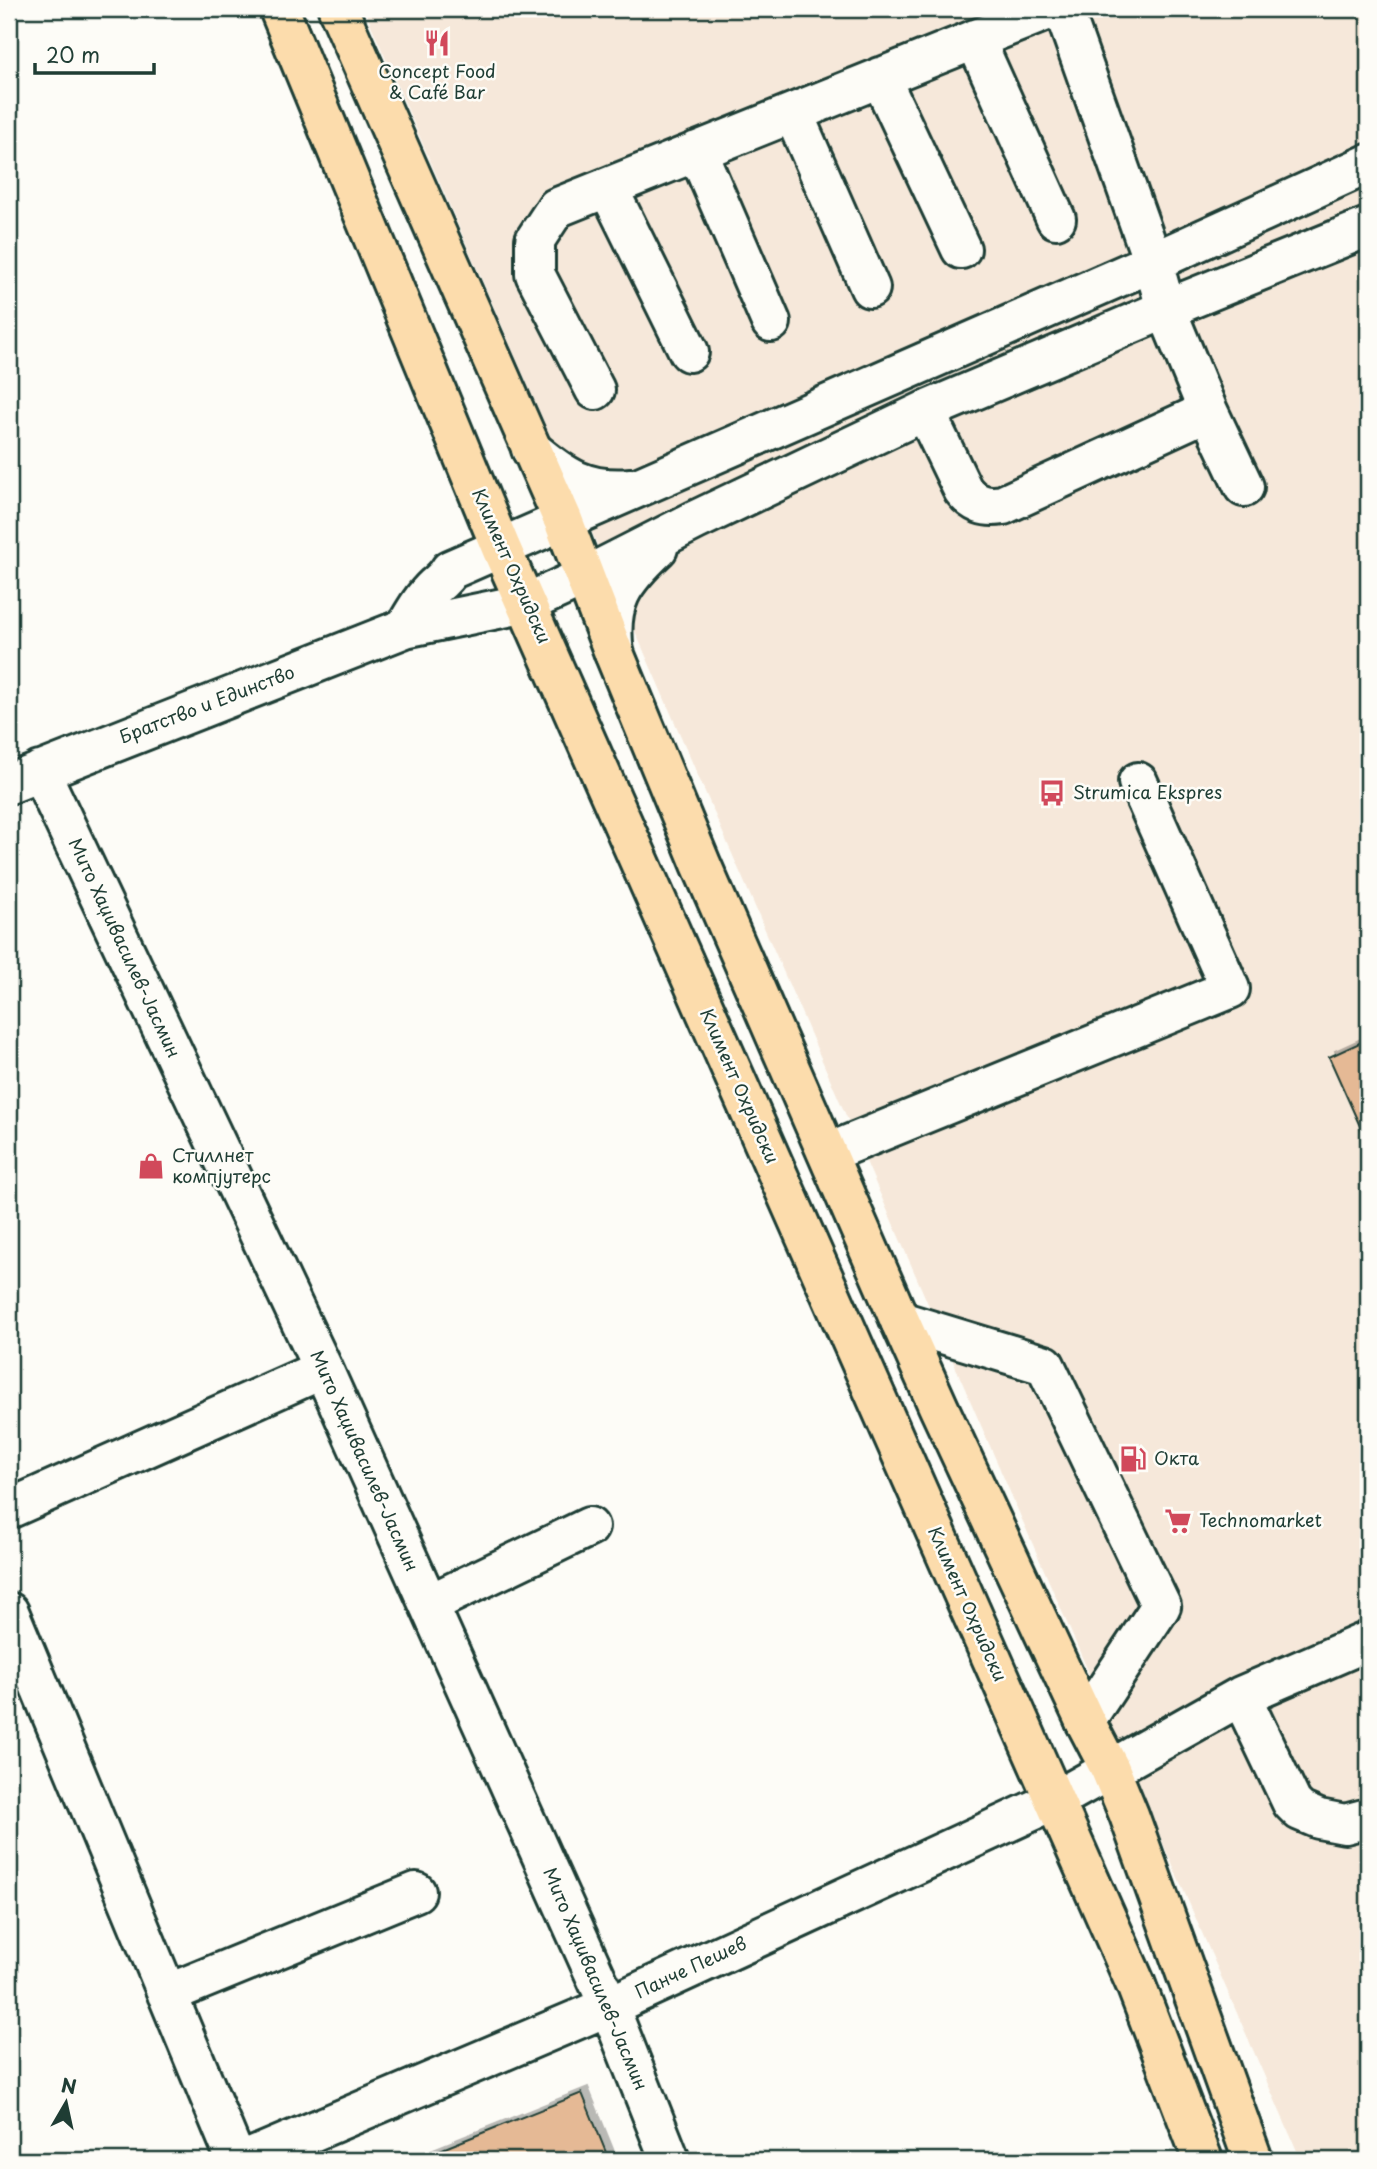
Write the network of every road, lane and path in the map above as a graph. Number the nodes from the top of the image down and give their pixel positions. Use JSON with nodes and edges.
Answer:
{"nodes":[{"id":1,"x":279,"y":9,"type":"edge"},
{"id":2,"x":338,"y":9,"type":"edge"},
{"id":3,"x":1051,"y":9,"type":"edge"},
{"id":4,"x":1063,"y":9,"type":"edge"},
{"id":5,"x":975,"y":39,"type":"junction"},
{"id":6,"x":880,"y":77,"type":"junction"},
{"id":7,"x":793,"y":113,"type":"junction"},
{"id":8,"x":697,"y":152,"type":"junction"},
{"id":9,"x":1368,"y":164,"type":"edge"},
{"id":10,"x":608,"y":188,"type":"junction"},
{"id":11,"x":1056,"y":219,"type":"dead end"},
{"id":12,"x":1368,"y":227,"type":"edge"},
{"id":13,"x":961,"y":250,"type":"dead end"},
{"id":14,"x":1153,"y":262,"type":"junction"},
{"id":15,"x":870,"y":288,"type":"dead end"},
{"id":16,"x":1166,"y":309,"type":"junction"},
{"id":17,"x":771,"y":322,"type":"dead end"},
{"id":18,"x":689,"y":352,"type":"dead end"},
{"id":19,"x":595,"y":390,"type":"dead end"},
{"id":20,"x":925,"y":411,"type":"junction"},
{"id":21,"x":1208,"y":411,"type":"junction"},
{"id":22,"x":531,"y":449,"type":"junction"},
{"id":23,"x":1244,"y":487,"type":"dead end"},
{"id":24,"x":636,"y":488,"type":"junction"},
{"id":25,"x":562,"y":520,"type":"junction"},
{"id":26,"x":696,"y":520,"type":"junction"},
{"id":27,"x":501,"y":548,"type":"junction"},
{"id":28,"x":584,"y":578,"type":"junction"},
{"id":29,"x":527,"y":603,"type":"junction"},
{"id":30,"x":405,"y":628,"type":"junction"},
{"id":31,"x":614,"y":653,"type":"junction"},
{"id":32,"x":24,"y":777,"type":"edge"},
{"id":33,"x":1138,"y":782,"type":"dead end"},
{"id":34,"x":828,"y":1153,"type":"junction"},
{"id":35,"x":900,"y":1321,"type":"junction"},
{"id":36,"x":323,"y":1369,"type":"junction"},
{"id":37,"x":9,"y":1509,"type":"edge"},
{"id":38,"x":589,"y":1527,"type":"dead end"},
{"id":39,"x":429,"y":1604,"type":"junction"},
{"id":40,"x":9,"y":1612,"type":"edge"},
{"id":41,"x":1368,"y":1642,"type":"edge"},
{"id":42,"x":1241,"y":1696,"type":"junction"},
{"id":43,"x":1085,"y":1721,"type":"junction"},
{"id":44,"x":1110,"y":1769,"type":"junction"},
{"id":45,"x":1054,"y":1801,"type":"junction"},
{"id":46,"x":1368,"y":1818,"type":"edge"},
{"id":47,"x":416,"y":1892,"type":"dead end"},
{"id":48,"x":167,"y":1994,"type":"junction"},
{"id":49,"x":609,"y":2006,"type":"junction"},
{"id":50,"x":236,"y":2160,"type":"edge"},
{"id":51,"x":246,"y":2160,"type":"edge"},
{"id":52,"x":670,"y":2160,"type":"edge"},
{"id":53,"x":1203,"y":2160,"type":"edge"},
{"id":54,"x":1253,"y":2160,"type":"edge"}],
"edges":[{"from":1,"to":27,"type":"main road","name":"Климент Охридски"},
{"from":2,"to":22,"type":"main road"},
{"from":3,"to":5,"type":"street"},
{"from":4,"to":14,"type":"street"},
{"from":5,"to":6,"type":"street"},
{"from":5,"to":11,"type":"street"},
{"from":6,"to":7,"type":"street"},
{"from":6,"to":13,"type":"street"},
{"from":7,"to":8,"type":"street"},
{"from":7,"to":15,"type":"street"},
{"from":8,"to":10,"type":"street"},
{"from":8,"to":17,"type":"street"},
{"from":9,"to":14,"type":"street"},
{"from":10,"to":18,"type":"street"},
{"from":10,"to":19,"type":"street"},
{"from":12,"to":16,"type":"street"},
{"from":14,"to":16,"type":"street"},
{"from":14,"to":24,"type":"street"},
{"from":16,"to":20,"type":"street"},
{"from":16,"to":21,"type":"street"},
{"from":20,"to":21,"type":"street"},
{"from":20,"to":26,"type":"street"},
{"from":21,"to":23,"type":"street"},
{"from":22,"to":24,"type":"street"},
{"from":22,"to":25,"type":"main road"},
{"from":24,"to":25,"type":"street"},
{"from":25,"to":27,"type":"street"},
{"from":25,"to":28,"type":"main road"},
{"from":26,"to":28,"type":"street","name":"Братство и Единство"},
{"from":26,"to":31,"type":"street"},
{"from":27,"to":29,"type":"main road","name":"Климент Охридски"},
{"from":27,"to":30,"type":"street"},
{"from":28,"to":29,"type":"street","name":"Братство и Единство"},
{"from":28,"to":31,"type":"main road"},
{"from":29,"to":30,"type":"street","name":"Братство и Единство"},
{"from":29,"to":45,"type":"main road","name":"Климент Охридски"},
{"from":30,"to":32,"type":"street","name":"Братство и Единство"},
{"from":31,"to":34,"type":"main road"},
{"from":32,"to":36,"type":"street","name":"Мито Хаџивасилев-Јасмин"},
{"from":33,"to":34,"type":"street"},
{"from":34,"to":35,"type":"main road"},
{"from":35,"to":43,"type":"main road"},
{"from":35,"to":43,"type":"street"},
{"from":36,"to":37,"type":"street"},
{"from":36,"to":39,"type":"street","name":"Мито Хаџивасилев-Јасмин"},
{"from":38,"to":39,"type":"street"},
{"from":39,"to":49,"type":"street","name":"Мито Хаџивасилев-Јасмин"},
{"from":40,"to":48,"type":"street"},
{"from":41,"to":42,"type":"street","name":"Панче Пешев"},
{"from":42,"to":44,"type":"street","name":"Панче Пешев"},
{"from":42,"to":46,"type":"street"},
{"from":43,"to":44,"type":"main road"},
{"from":44,"to":45,"type":"street","name":"Панче Пешев"},
{"from":44,"to":54,"type":"main road"},
{"from":45,"to":49,"type":"street","name":"Панче Пешев"},
{"from":45,"to":53,"type":"main road","name":"Климент Охридски"},
{"from":47,"to":48,"type":"street"},
{"from":48,"to":50,"type":"street"},
{"from":49,"to":51,"type":"street","name":"Панче Пешев"},
{"from":49,"to":52,"type":"street","name":"Мито Хаџивасилев-Јасмин"}]}
